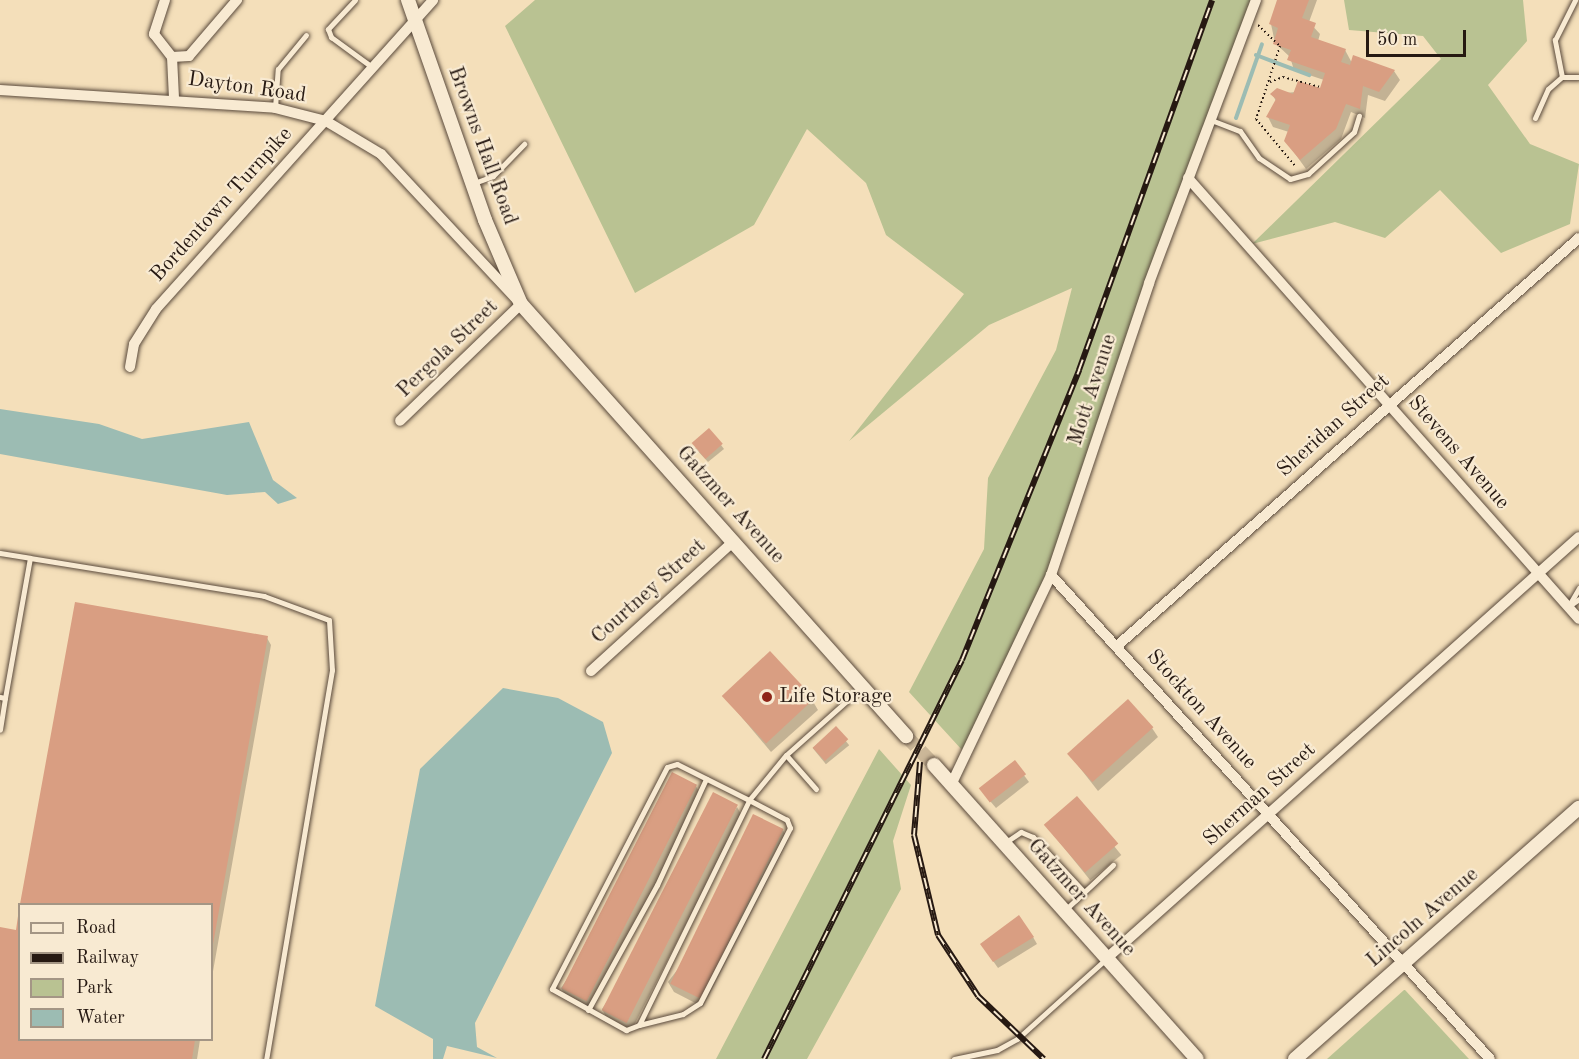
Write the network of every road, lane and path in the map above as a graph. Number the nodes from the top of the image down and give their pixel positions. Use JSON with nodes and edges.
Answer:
{"nodes":[{"id":1,"x":165,"y":0,"type":"edge"},
{"id":2,"x":237,"y":0,"type":"edge"},
{"id":3,"x":355,"y":0,"type":"edge"},
{"id":4,"x":408,"y":0,"type":"edge"},
{"id":5,"x":434,"y":0,"type":"edge"},
{"id":6,"x":1256,"y":0,"type":"edge"},
{"id":7,"x":1575,"y":0,"type":"edge"},
{"id":8,"x":414,"y":20,"type":"junction"},
{"id":9,"x":1249,"y":22,"type":"junction"},
{"id":10,"x":306,"y":35,"type":"dead end"},
{"id":11,"x":172,"y":57,"type":"junction"},
{"id":12,"x":372,"y":67,"type":"junction"},
{"id":13,"x":1562,"y":76,"type":"junction"},
{"id":14,"x":1579,"y":77,"type":"edge"},
{"id":15,"x":1268,"y":84,"type":"junction"},
{"id":16,"x":1321,"y":87,"type":"dead end"},
{"id":17,"x":0,"y":90,"type":"edge"},
{"id":18,"x":174,"y":98,"type":"junction"},
{"id":19,"x":275,"y":108,"type":"junction"},
{"id":20,"x":1359,"y":116,"type":"dead end"},
{"id":21,"x":1535,"y":118,"type":"dead end"},
{"id":22,"x":1211,"y":120,"type":"junction"},
{"id":23,"x":326,"y":121,"type":"junction"},
{"id":24,"x":524,"y":144,"type":"dead end"},
{"id":25,"x":1296,"y":167,"type":"dead end"},
{"id":26,"x":1188,"y":178,"type":"junction"},
{"id":27,"x":473,"y":184,"type":"junction"},
{"id":28,"x":1579,"y":238,"type":"edge"},
{"id":29,"x":521,"y":304,"type":"junction"},
{"id":30,"x":130,"y":367,"type":"dead end"},
{"id":31,"x":1389,"y":404,"type":"junction"},
{"id":32,"x":400,"y":421,"type":"dead end"},
{"id":33,"x":1579,"y":537,"type":"edge"},
{"id":34,"x":734,"y":541,"type":"junction"},
{"id":35,"x":0,"y":553,"type":"edge"},
{"id":36,"x":30,"y":558,"type":"junction"},
{"id":37,"x":1538,"y":573,"type":"junction"},
{"id":38,"x":1051,"y":575,"type":"junction"},
{"id":39,"x":1579,"y":588,"type":"edge"},
{"id":40,"x":1579,"y":599,"type":"edge"},
{"id":41,"x":1568,"y":607,"type":"junction"},
{"id":42,"x":1579,"y":619,"type":"edge"},
{"id":43,"x":1117,"y":646,"type":"junction"},
{"id":44,"x":591,"y":671,"type":"dead end"},
{"id":45,"x":863,"y":686,"type":"junction"},
{"id":46,"x":3,"y":697,"type":"edge"},
{"id":47,"x":0,"y":730,"type":"edge"},
{"id":48,"x":906,"y":736,"type":"tunnel mouth"},
{"id":49,"x":786,"y":755,"type":"junction"},
{"id":50,"x":934,"y":765,"type":"tunnel mouth"},
{"id":51,"x":706,"y":779,"type":"junction"},
{"id":52,"x":951,"y":786,"type":"junction"},
{"id":53,"x":816,"y":789,"type":"dead end"},
{"id":54,"x":749,"y":800,"type":"junction"},
{"id":55,"x":1579,"y":808,"type":"edge"},
{"id":56,"x":1268,"y":813,"type":"junction"},
{"id":57,"x":1004,"y":843,"type":"junction"},
{"id":58,"x":1113,"y":865,"type":"dead end"},
{"id":59,"x":1084,"y":892,"type":"junction"},
{"id":60,"x":1065,"y":910,"type":"junction"},
{"id":61,"x":1107,"y":958,"type":"junction"},
{"id":62,"x":1404,"y":962,"type":"junction"},
{"id":63,"x":588,"y":1010,"type":"junction"},
{"id":64,"x":639,"y":1025,"type":"junction"},
{"id":65,"x":266,"y":1059,"type":"edge"},
{"id":66,"x":954,"y":1059,"type":"edge"},
{"id":67,"x":1197,"y":1059,"type":"edge"},
{"id":68,"x":1295,"y":1059,"type":"edge"},
{"id":69,"x":1490,"y":1059,"type":"edge"}],
"edges":[{"from":1,"to":11,"type":"street"},
{"from":2,"to":11,"type":"street"},
{"from":3,"to":12,"type":"lane"},
{"from":4,"to":8,"type":"street","name":"Browns Hall Road"},
{"from":5,"to":8,"type":"street","name":"Bordentown Turnpike"},
{"from":6,"to":9,"type":"street","name":"Mott Avenue"},
{"from":7,"to":13,"type":"lane"},
{"from":8,"to":12,"type":"street","name":"Bordentown Turnpike"},
{"from":8,"to":27,"type":"street","name":"Browns Hall Road"},
{"from":9,"to":15,"type":"path"},
{"from":9,"to":22,"type":"street","name":"Mott Avenue"},
{"from":10,"to":19,"type":"lane"},
{"from":11,"to":18,"type":"street"},
{"from":12,"to":23,"type":"street","name":"Bordentown Turnpike"},
{"from":13,"to":14,"type":"lane"},
{"from":13,"to":21,"type":"lane"},
{"from":15,"to":16,"type":"path"},
{"from":15,"to":25,"type":"path"},
{"from":17,"to":18,"type":"street","name":"Dayton Road"},
{"from":18,"to":19,"type":"street","name":"Dayton Road"},
{"from":19,"to":23,"type":"street","name":"Dayton Road"},
{"from":20,"to":22,"type":"lane"},
{"from":22,"to":26,"type":"street","name":"Mott Avenue"},
{"from":23,"to":29,"type":"street","name":"Dayton Road"},
{"from":23,"to":30,"type":"street","name":"Bordentown Turnpike"},
{"from":24,"to":27,"type":"lane"},
{"from":26,"to":31,"type":"street","name":"Stevens Avenue"},
{"from":26,"to":38,"type":"street","name":"Mott Avenue"},
{"from":27,"to":29,"type":"street","name":"Browns Hall Road"},
{"from":28,"to":31,"type":"street","name":"Sheridan Street"},
{"from":29,"to":32,"type":"street","name":"Pergola Street"},
{"from":29,"to":34,"type":"street","name":"Gatzmer Avenue"},
{"from":31,"to":37,"type":"street","name":"Stevens Avenue"},
{"from":31,"to":43,"type":"street","name":"Sheridan Street"},
{"from":33,"to":37,"type":"street","name":"Sherman Street"},
{"from":34,"to":44,"type":"street","name":"Courtney Street"},
{"from":34,"to":45,"type":"street","name":"Gatzmer Avenue"},
{"from":35,"to":36,"type":"lane"},
{"from":36,"to":46,"type":"lane"},
{"from":36,"to":65,"type":"lane"},
{"from":37,"to":41,"type":"street","name":"Stevens Avenue"},
{"from":37,"to":56,"type":"street","name":"Sherman Street"},
{"from":38,"to":43,"type":"street","name":"Stockton Avenue"},
{"from":38,"to":52,"type":"street","name":"Mott Avenue"},
{"from":39,"to":41,"type":"lane"},
{"from":40,"to":41,"type":"lane"},
{"from":41,"to":42,"type":"street","name":"Stevens Avenue"},
{"from":43,"to":56,"type":"street","name":"Stockton Avenue"},
{"from":45,"to":48,"type":"street","name":"Gatzmer Avenue"},
{"from":45,"to":49,"type":"lane"},
{"from":46,"to":47,"type":"lane"},
{"from":49,"to":53,"type":"lane"},
{"from":49,"to":54,"type":"lane"},
{"from":50,"to":52,"type":"street","name":"Gatzmer Avenue"},
{"from":51,"to":54,"type":"lane"},
{"from":51,"to":63,"type":"lane"},
{"from":51,"to":63,"type":"lane"},
{"from":52,"to":57,"type":"street","name":"Gatzmer Avenue"},
{"from":54,"to":64,"type":"lane"},
{"from":54,"to":64,"type":"lane"},
{"from":55,"to":62,"type":"street","name":"Lincoln Avenue"},
{"from":56,"to":61,"type":"street","name":"Sherman Street"},
{"from":56,"to":62,"type":"street","name":"Stockton Avenue"},
{"from":57,"to":59,"type":"lane"},
{"from":57,"to":60,"type":"street","name":"Gatzmer Avenue"},
{"from":58,"to":59,"type":"lane"},
{"from":59,"to":60,"type":"lane"},
{"from":60,"to":61,"type":"street","name":"Gatzmer Avenue"},
{"from":61,"to":66,"type":"lane","name":"Sherman Street"},
{"from":61,"to":67,"type":"street","name":"Gatzmer Avenue"},
{"from":62,"to":68,"type":"street","name":"Lincoln Avenue"},
{"from":62,"to":69,"type":"street","name":"Stockton Avenue"},
{"from":63,"to":64,"type":"lane"}]}
